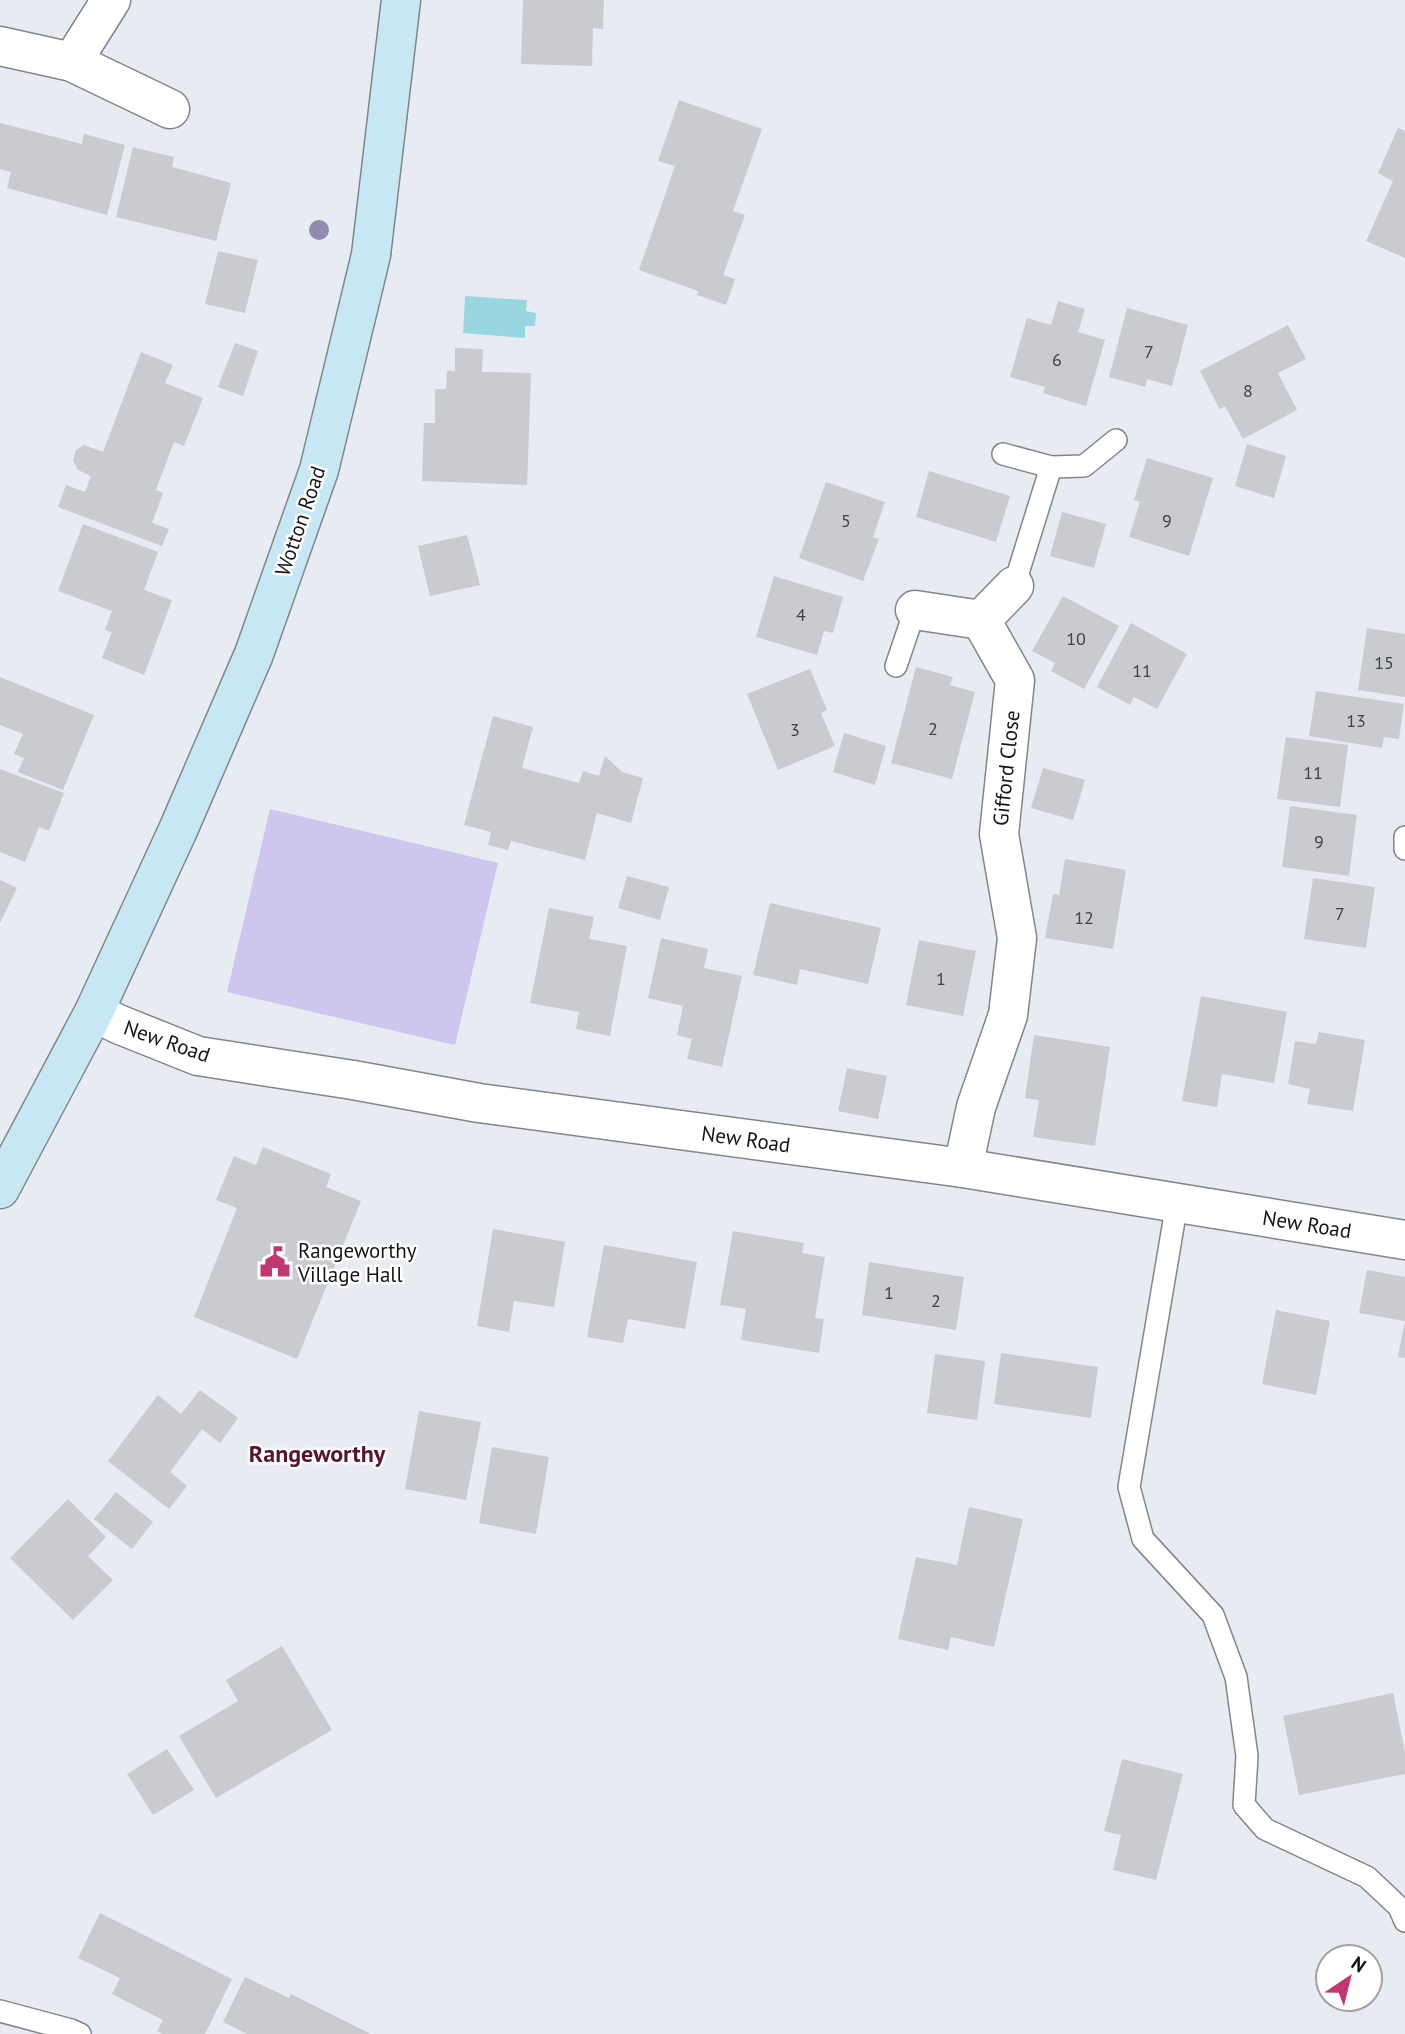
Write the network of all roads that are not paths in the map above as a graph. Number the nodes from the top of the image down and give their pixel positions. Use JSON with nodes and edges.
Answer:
{"nodes":[{"id":1,"x":111,"y":0,"type":"edge"},
{"id":2,"x":401,"y":0,"type":"edge"},
{"id":3,"x":0,"y":46,"type":"edge"},
{"id":4,"x":72,"y":62,"type":"junction"},
{"id":5,"x":170,"y":109,"type":"dead end"},
{"id":6,"x":1116,"y":440,"type":"dead end"},
{"id":7,"x":1003,"y":454,"type":"dead end"},
{"id":8,"x":1051,"y":467,"type":"junction"},
{"id":9,"x":1014,"y":586,"type":"joint"},
{"id":10,"x":915,"y":610,"type":"joint"},
{"id":11,"x":981,"y":620,"type":"junction"},
{"id":12,"x":896,"y":666,"type":"dead end"},
{"id":13,"x":1405,"y":837,"type":"edge"},
{"id":14,"x":1405,"y":849,"type":"edge"},
{"id":15,"x":94,"y":1012,"type":"junction"},
{"id":16,"x":962,"y":1168,"type":"junction"},
{"id":17,"x":0,"y":1189,"type":"edge"},
{"id":18,"x":1177,"y":1203,"type":"junction"},
{"id":19,"x":1405,"y":1240,"type":"edge"},
{"id":20,"x":1405,"y":1922,"type":"edge"},
{"id":21,"x":0,"y":2011,"type":"edge"},
{"id":22,"x":80,"y":2034,"type":"edge"}],
"edges":[{"from":1,"to":4,"type":"street"},
{"from":2,"to":15,"type":"main road","name":"Wotton Road"},
{"from":3,"to":4,"type":"street"},
{"from":4,"to":5,"type":"street"},
{"from":6,"to":8,"type":"lane"},
{"from":7,"to":8,"type":"lane"},
{"from":8,"to":9,"type":"lane"},
{"from":9,"to":11,"type":"street"},
{"from":10,"to":11,"type":"street"},
{"from":10,"to":12,"type":"lane"},
{"from":11,"to":16,"type":"street","name":"Gifford Close"},
{"from":13,"to":14,"type":"lane"},
{"from":15,"to":16,"type":"street","name":"New Road"},
{"from":15,"to":17,"type":"main road","name":"Wotton Road"},
{"from":16,"to":18,"type":"street","name":"New Road"},
{"from":18,"to":19,"type":"street","name":"New Road"},
{"from":18,"to":20,"type":"lane"},
{"from":21,"to":22,"type":"lane"}]}
